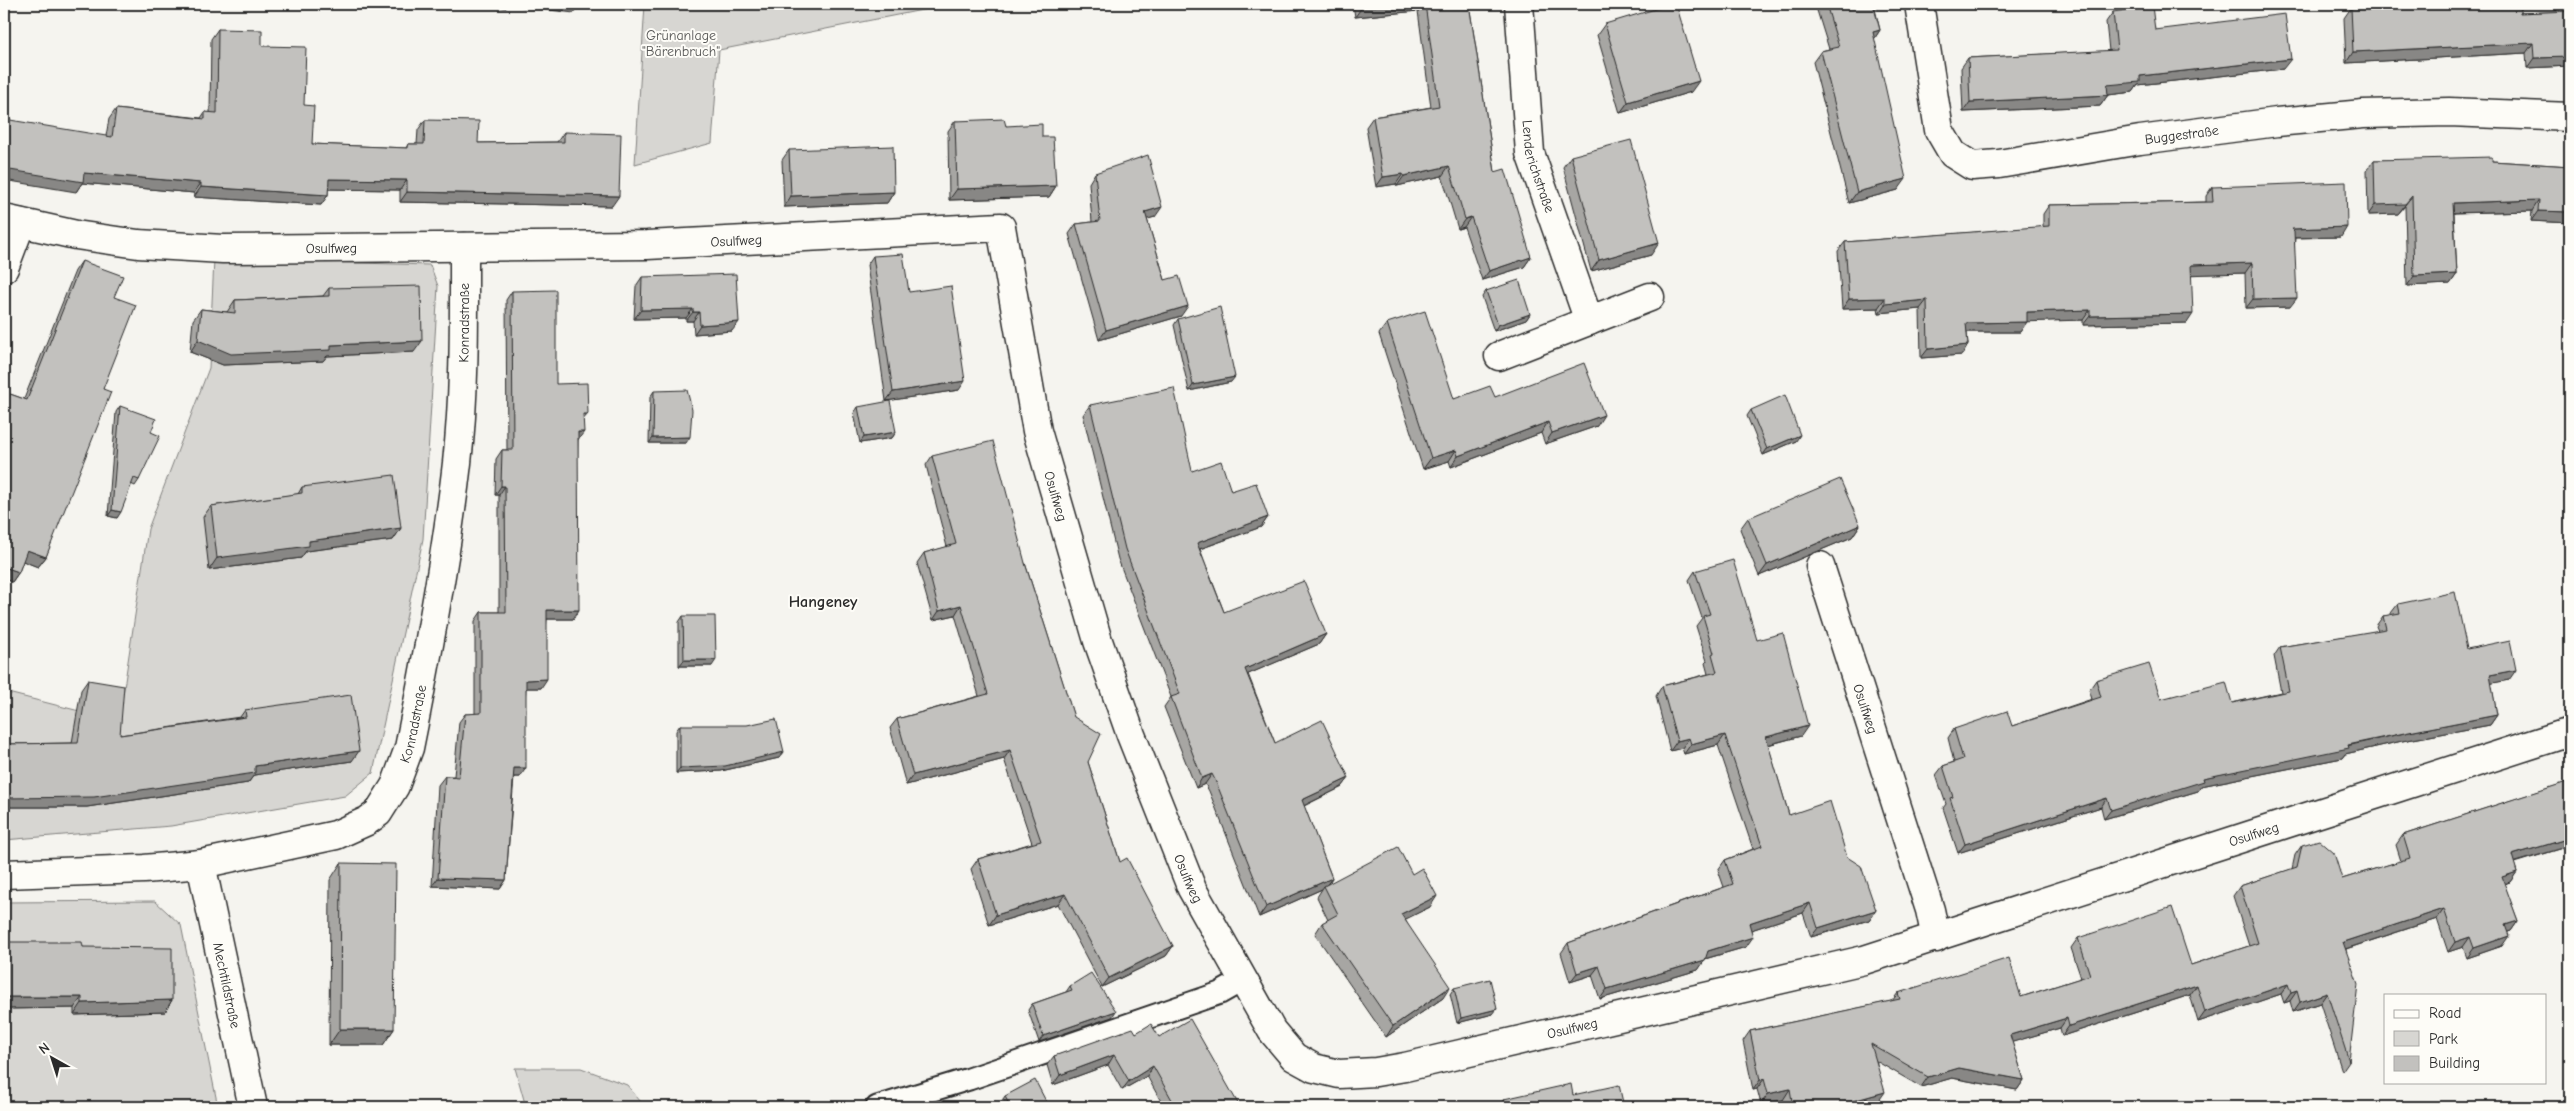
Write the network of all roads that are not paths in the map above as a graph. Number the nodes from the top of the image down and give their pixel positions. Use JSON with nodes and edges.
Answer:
{"nodes":[{"id":1,"x":1519,"y":4,"type":"edge"},
{"id":2,"x":1919,"y":4,"type":"edge"},
{"id":3,"x":2570,"y":117,"type":"edge"},
{"id":4,"x":12,"y":221,"type":"edge"},
{"id":5,"x":464,"y":247,"type":"junction"},
{"id":6,"x":4,"y":268,"type":"edge"},
{"id":7,"x":1650,"y":298,"type":"dead end"},
{"id":8,"x":1589,"y":321,"type":"junction"},
{"id":9,"x":1499,"y":356,"type":"dead end"},
{"id":10,"x":1820,"y":566,"type":"dead end"},
{"id":11,"x":2570,"y":732,"type":"edge"},
{"id":12,"x":201,"y":864,"type":"junction"},
{"id":13,"x":4,"y":874,"type":"edge"},
{"id":14,"x":1936,"y":938,"type":"junction"},
{"id":15,"x":1243,"y":980,"type":"junction"},
{"id":16,"x":253,"y":1107,"type":"edge"},
{"id":17,"x":877,"y":1107,"type":"edge"}],
"edges":[{"from":1,"to":8,"type":"street","name":"Lenderichstraße"},
{"from":2,"to":3,"type":"street","name":"Buggestraße"},
{"from":4,"to":5,"type":"street","name":"Osulfweg"},
{"from":4,"to":6,"type":"street"},
{"from":5,"to":12,"type":"street","name":"Konradstraße"},
{"from":5,"to":15,"type":"street","name":"Osulfweg"},
{"from":7,"to":8,"type":"street"},
{"from":8,"to":9,"type":"street"},
{"from":10,"to":14,"type":"street","name":"Osulfweg"},
{"from":11,"to":14,"type":"street","name":"Osulfweg"},
{"from":12,"to":13,"type":"street","name":"Konradstraße"},
{"from":12,"to":16,"type":"street","name":"Mechtildstraße"},
{"from":14,"to":15,"type":"street","name":"Osulfweg"},
{"from":15,"to":17,"type":"lane"}]}
